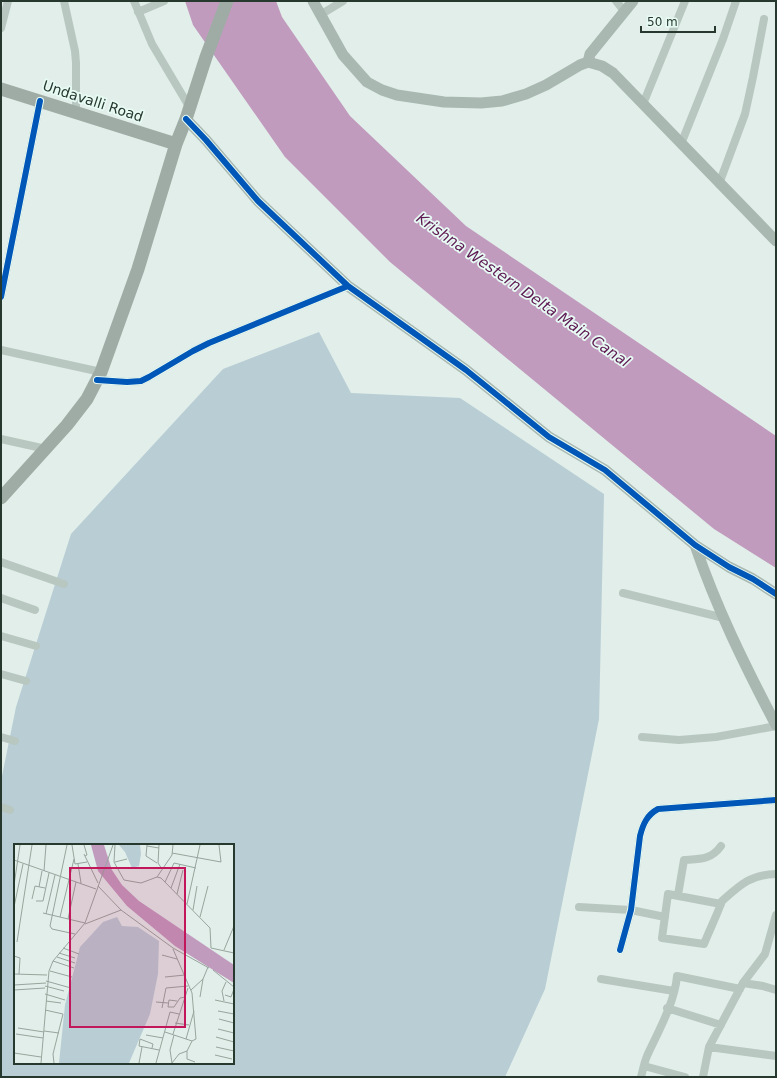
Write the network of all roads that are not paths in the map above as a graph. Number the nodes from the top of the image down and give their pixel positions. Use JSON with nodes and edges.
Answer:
{"nodes":[{"id":1,"x":8,"y":1,"type":"edge"},
{"id":2,"x":64,"y":1,"type":"edge"},
{"id":3,"x":134,"y":1,"type":"edge"},
{"id":4,"x":164,"y":1,"type":"edge"},
{"id":5,"x":228,"y":1,"type":"edge"},
{"id":6,"x":313,"y":1,"type":"edge"},
{"id":7,"x":343,"y":1,"type":"edge"},
{"id":8,"x":616,"y":1,"type":"edge"},
{"id":9,"x":633,"y":1,"type":"edge"},
{"id":10,"x":685,"y":1,"type":"edge"},
{"id":11,"x":736,"y":1,"type":"edge"},
{"id":12,"x":138,"y":12,"type":"junction"},
{"id":13,"x":624,"y":12,"type":"junction"},
{"id":14,"x":320,"y":15,"type":"junction"},
{"id":15,"x":764,"y":19,"type":"dead end"},
{"id":16,"x":1,"y":28,"type":"edge"},
{"id":17,"x":588,"y":62,"type":"junction"},
{"id":18,"x":1,"y":88,"type":"edge"},
{"id":19,"x":40,"y":101,"type":"junction"},
{"id":20,"x":643,"y":104,"type":"junction"},
{"id":21,"x":76,"y":113,"type":"junction"},
{"id":22,"x":188,"y":113,"type":"junction"},
{"id":23,"x":176,"y":144,"type":"junction"},
{"id":24,"x":681,"y":144,"type":"junction"},
{"id":25,"x":719,"y":184,"type":"junction"},
{"id":26,"x":776,"y":241,"type":"edge"},
{"id":27,"x":348,"y":286,"type":"junction"},
{"id":28,"x":1,"y":297,"type":"edge"},
{"id":29,"x":1,"y":350,"type":"edge"},
{"id":30,"x":99,"y":376,"type":"junction"},
{"id":31,"x":1,"y":439,"type":"edge"},
{"id":32,"x":46,"y":449,"type":"junction"},
{"id":33,"x":1,"y":498,"type":"edge"},
{"id":34,"x":695,"y":545,"type":"junction"},
{"id":35,"x":1,"y":562,"type":"edge"},
{"id":36,"x":64,"y":584,"type":"dead end"},
{"id":37,"x":623,"y":593,"type":"dead end"},
{"id":38,"x":776,"y":594,"type":"edge"},
{"id":39,"x":1,"y":598,"type":"edge"},
{"id":40,"x":35,"y":610,"type":"dead end"},
{"id":41,"x":724,"y":618,"type":"junction"},
{"id":42,"x":1,"y":636,"type":"edge"},
{"id":43,"x":36,"y":646,"type":"dead end"},
{"id":44,"x":1,"y":674,"type":"edge"},
{"id":45,"x":26,"y":681,"type":"dead end"},
{"id":46,"x":776,"y":725,"type":"edge"},
{"id":47,"x":1,"y":737,"type":"edge"},
{"id":48,"x":642,"y":737,"type":"dead end"},
{"id":49,"x":15,"y":741,"type":"dead end"},
{"id":50,"x":776,"y":800,"type":"edge"},
{"id":51,"x":1,"y":807,"type":"edge"},
{"id":52,"x":10,"y":810,"type":"dead end"},
{"id":53,"x":721,"y":846,"type":"dead end"},
{"id":54,"x":776,"y":874,"type":"edge"},
{"id":55,"x":678,"y":896,"type":"junction"},
{"id":56,"x":721,"y":904,"type":"junction"},
{"id":57,"x":579,"y":907,"type":"dead end"},
{"id":58,"x":631,"y":910,"type":"junction"},
{"id":59,"x":776,"y":916,"type":"edge"},
{"id":60,"x":665,"y":917,"type":"junction"},
{"id":61,"x":620,"y":950,"type":"dead end"},
{"id":62,"x":601,"y":979,"type":"dead end"},
{"id":63,"x":742,"y":986,"type":"junction"},
{"id":64,"x":776,"y":990,"type":"edge"},
{"id":65,"x":674,"y":991,"type":"junction"},
{"id":66,"x":668,"y":1008,"type":"junction"},
{"id":67,"x":721,"y":1025,"type":"junction"},
{"id":68,"x":710,"y":1047,"type":"junction"},
{"id":69,"x":776,"y":1056,"type":"edge"},
{"id":70,"x":644,"y":1066,"type":"junction"},
{"id":71,"x":641,"y":1077,"type":"edge"},
{"id":72,"x":685,"y":1077,"type":"edge"},
{"id":73,"x":703,"y":1077,"type":"edge"}],
"edges":[{"from":1,"to":16,"type":"street"},
{"from":2,"to":21,"type":"street"},
{"from":3,"to":12,"type":"street"},
{"from":4,"to":12,"type":"street"},
{"from":5,"to":22,"type":"main road"},
{"from":6,"to":14,"type":"street"},
{"from":7,"to":14,"type":"street"},
{"from":8,"to":13,"type":"street"},
{"from":9,"to":13,"type":"street"},
{"from":10,"to":20,"type":"street"},
{"from":11,"to":24,"type":"street"},
{"from":12,"to":22,"type":"street"},
{"from":13,"to":17,"type":"street"},
{"from":14,"to":17,"type":"street"},
{"from":15,"to":25,"type":"street"},
{"from":17,"to":20,"type":"street"},
{"from":18,"to":19,"type":"main road","name":"Undavalli Road"},
{"from":19,"to":21,"type":"main road","name":"Undavalli Road"},
{"from":19,"to":28,"type":"street"},
{"from":20,"to":24,"type":"street"},
{"from":21,"to":23,"type":"main road","name":"Undavalli Road"},
{"from":22,"to":23,"type":"main road"},
{"from":22,"to":27,"type":"street"},
{"from":23,"to":30,"type":"main road"},
{"from":24,"to":25,"type":"street"},
{"from":25,"to":26,"type":"street"},
{"from":27,"to":30,"type":"street"},
{"from":27,"to":34,"type":"street"},
{"from":29,"to":30,"type":"street"},
{"from":30,"to":32,"type":"main road"},
{"from":31,"to":32,"type":"street"},
{"from":32,"to":33,"type":"main road"},
{"from":34,"to":38,"type":"street"},
{"from":34,"to":41,"type":"street"},
{"from":35,"to":36,"type":"street"},
{"from":37,"to":41,"type":"street"},
{"from":39,"to":40,"type":"street"},
{"from":41,"to":46,"type":"street"},
{"from":42,"to":43,"type":"street"},
{"from":44,"to":45,"type":"street"},
{"from":46,"to":48,"type":"street"},
{"from":47,"to":49,"type":"street"},
{"from":50,"to":58,"type":"street"},
{"from":51,"to":52,"type":"street"},
{"from":53,"to":55,"type":"street"},
{"from":54,"to":56,"type":"street"},
{"from":55,"to":56,"type":"street"},
{"from":55,"to":60,"type":"street"},
{"from":56,"to":60,"type":"street"},
{"from":57,"to":58,"type":"street"},
{"from":58,"to":60,"type":"street"},
{"from":58,"to":61,"type":"street"},
{"from":59,"to":63,"type":"street"},
{"from":62,"to":65,"type":"street"},
{"from":63,"to":64,"type":"street"},
{"from":63,"to":65,"type":"street"},
{"from":63,"to":67,"type":"street"},
{"from":65,"to":66,"type":"street"},
{"from":66,"to":67,"type":"street"},
{"from":66,"to":70,"type":"street"},
{"from":67,"to":68,"type":"street"},
{"from":68,"to":69,"type":"street"},
{"from":68,"to":73,"type":"street"},
{"from":70,"to":71,"type":"street"},
{"from":70,"to":72,"type":"street"}]}
